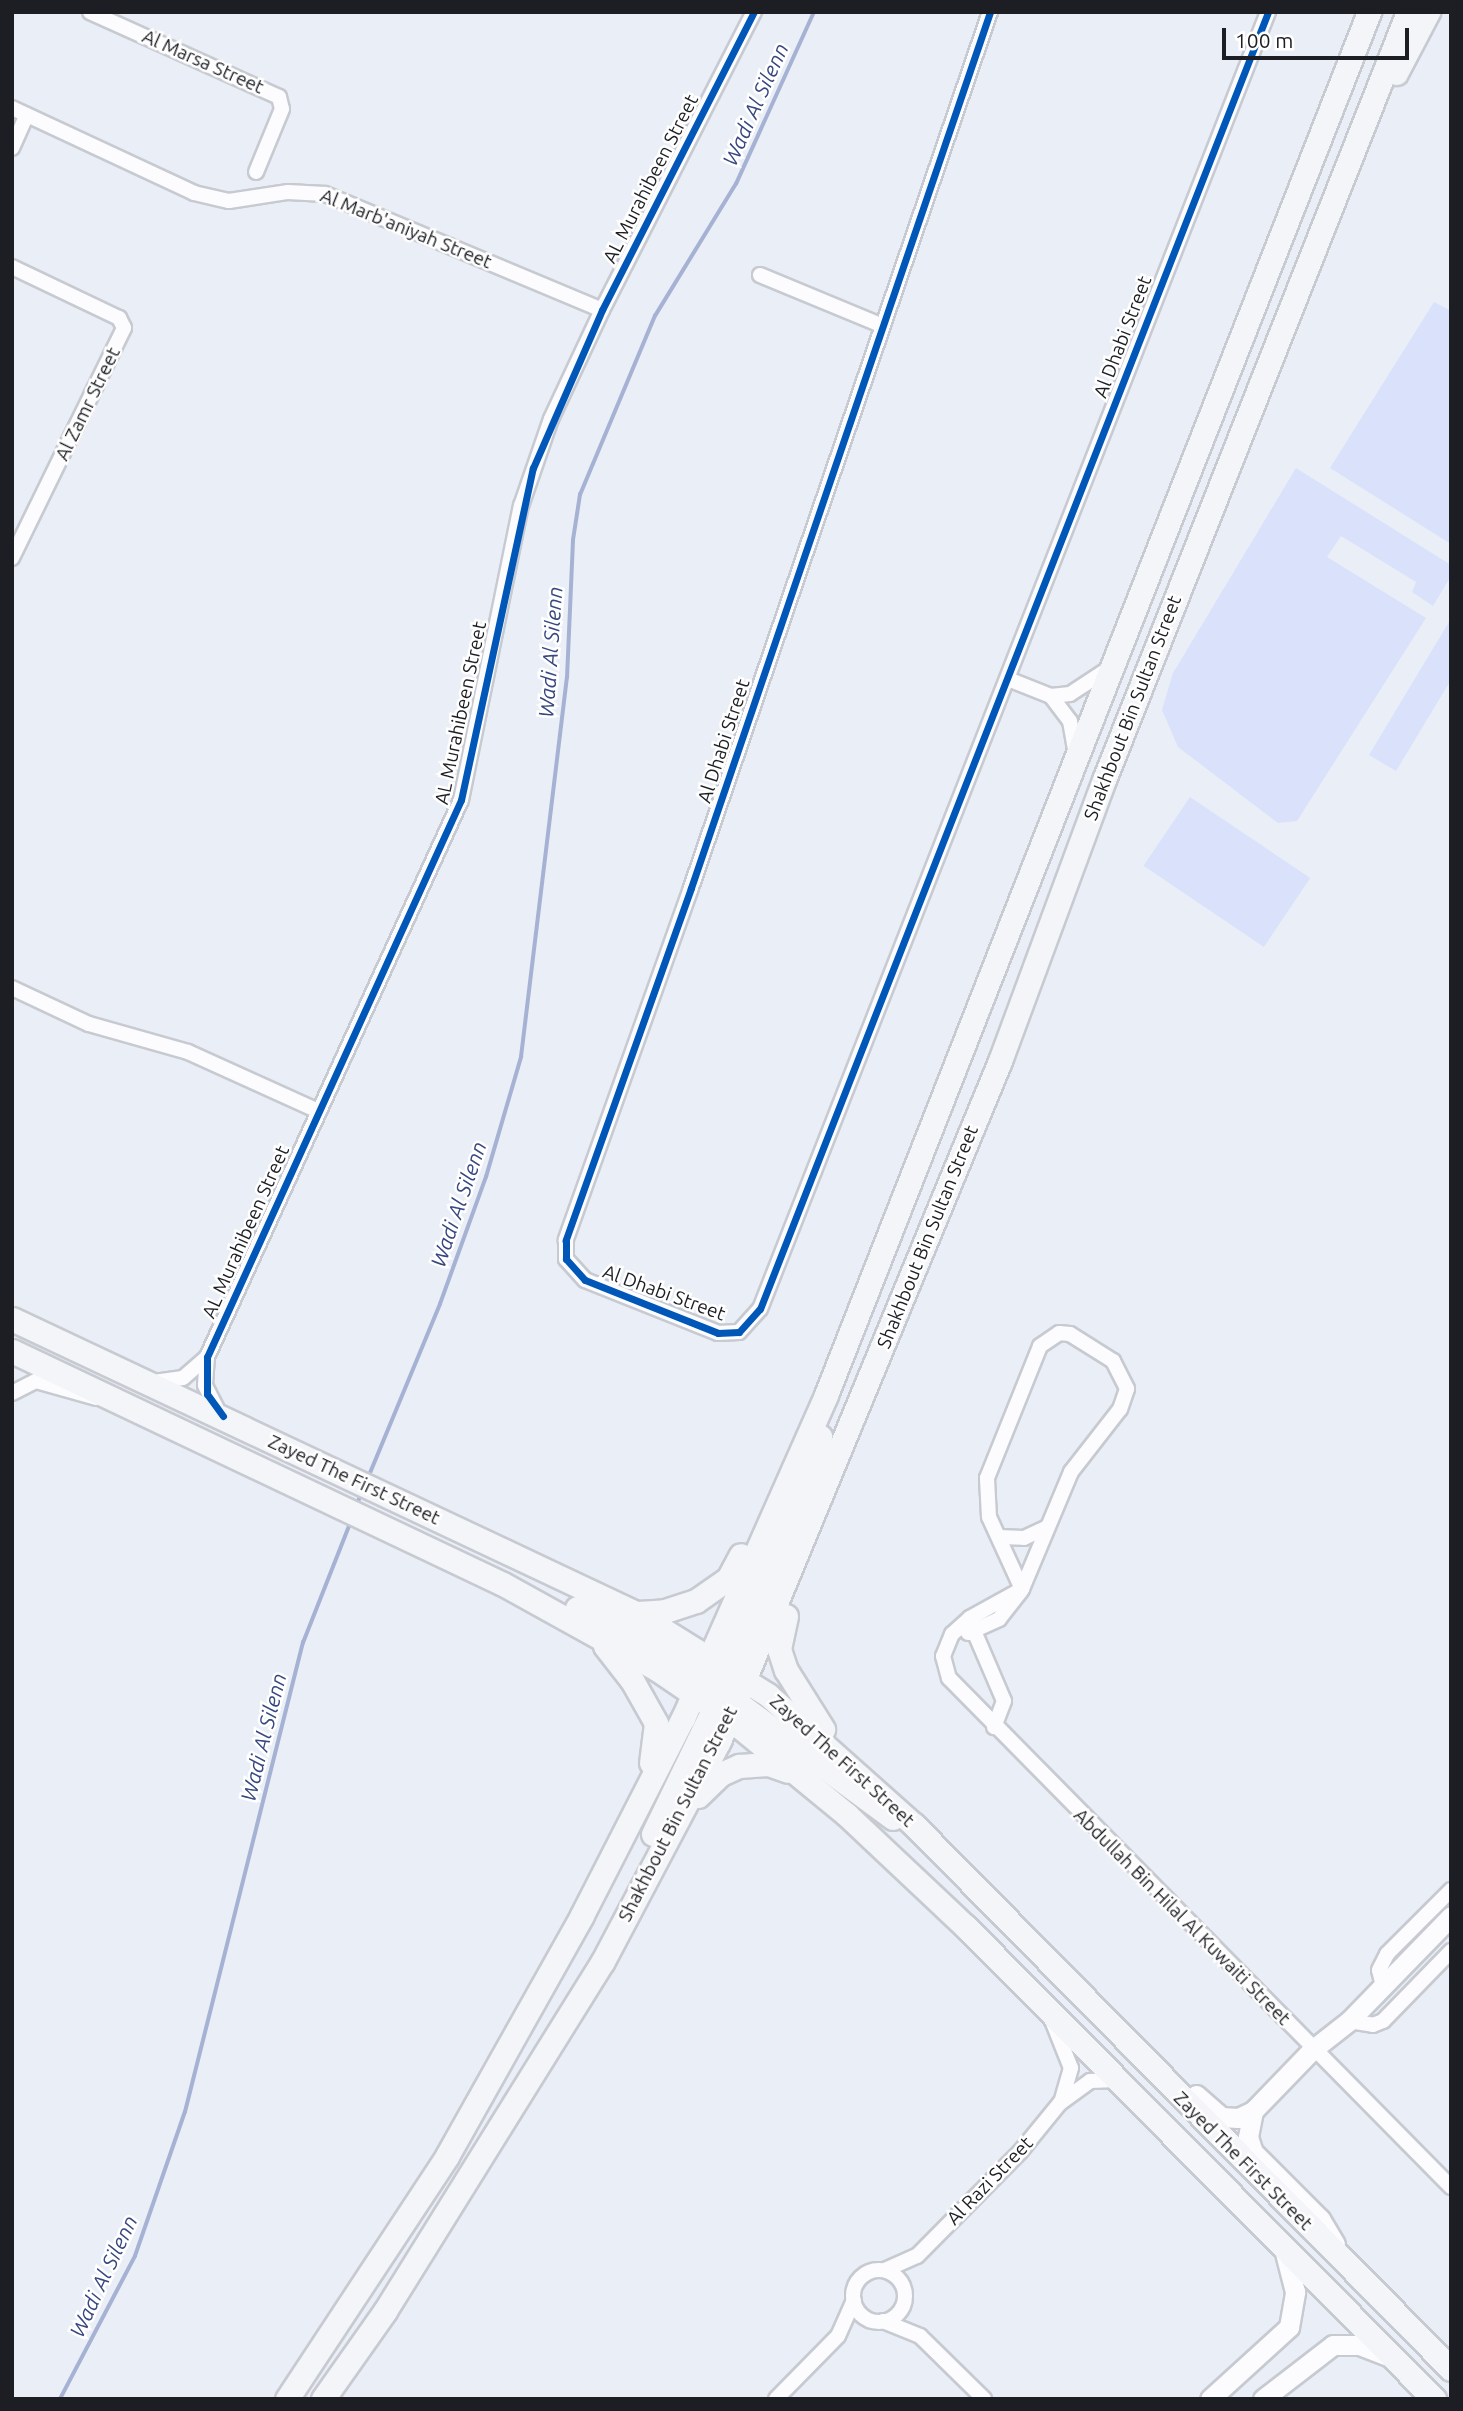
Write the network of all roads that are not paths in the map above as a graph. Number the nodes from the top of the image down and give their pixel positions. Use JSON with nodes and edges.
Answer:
{"nodes":[{"id":1,"x":90,"y":12,"type":"edge"},
{"id":2,"x":754,"y":12,"type":"edge"},
{"id":3,"x":990,"y":12,"type":"edge"},
{"id":4,"x":1268,"y":12,"type":"edge"},
{"id":5,"x":1369,"y":12,"type":"edge"},
{"id":6,"x":1392,"y":12,"type":"edge"},
{"id":7,"x":1408,"y":12,"type":"edge"},
{"id":8,"x":1428,"y":12,"type":"edge"},
{"id":9,"x":1387,"y":67,"type":"junction"},
{"id":10,"x":1372,"y":102,"type":"junction"},
{"id":11,"x":12,"y":108,"type":"edge"},
{"id":12,"x":27,"y":115,"type":"junction"},
{"id":13,"x":12,"y":148,"type":"edge"},
{"id":14,"x":256,"y":172,"type":"dead end"},
{"id":15,"x":12,"y":267,"type":"edge"},
{"id":16,"x":760,"y":275,"type":"dead end"},
{"id":17,"x":602,"y":310,"type":"junction"},
{"id":18,"x":881,"y":325,"type":"junction"},
{"id":19,"x":12,"y":558,"type":"edge"},
{"id":20,"x":1110,"y":667,"type":"junction"},
{"id":21,"x":1008,"y":679,"type":"junction"},
{"id":22,"x":1051,"y":696,"type":"junction"},
{"id":23,"x":1076,"y":753,"type":"junction"},
{"id":24,"x":12,"y":988,"type":"edge"},
{"id":25,"x":318,"y":1111,"type":"junction"},
{"id":26,"x":12,"y":1319,"type":"edge"},
{"id":27,"x":12,"y":1351,"type":"edge"},
{"id":28,"x":207,"y":1357,"type":"junction"},
{"id":29,"x":146,"y":1381,"type":"junction"},
{"id":30,"x":12,"y":1394,"type":"edge"},
{"id":31,"x":826,"y":1395,"type":"junction"},
{"id":32,"x":110,"y":1398,"type":"junction"},
{"id":33,"x":223,"y":1416,"type":"junction"},
{"id":34,"x":1048,"y":1527,"type":"junction"},
{"id":35,"x":999,"y":1537,"type":"junction"},
{"id":36,"x":804,"y":1545,"type":"junction"},
{"id":37,"x":503,"y":1584,"type":"junction"},
{"id":38,"x":1023,"y":1589,"type":"junction"},
{"id":39,"x":636,"y":1612,"type":"junction"},
{"id":40,"x":974,"y":1631,"type":"junction"},
{"id":41,"x":593,"y":1633,"type":"junction"},
{"id":42,"x":952,"y":1634,"type":"junction"},
{"id":43,"x":720,"y":1687,"type":"junction"},
{"id":44,"x":994,"y":1727,"type":"junction"},
{"id":45,"x":850,"y":1765,"type":"junction"},
{"id":46,"x":802,"y":1777,"type":"junction"},
{"id":47,"x":640,"y":1804,"type":"junction"},
{"id":48,"x":679,"y":1816,"type":"junction"},
{"id":49,"x":914,"y":1825,"type":"junction"},
{"id":50,"x":1451,"y":1890,"type":"edge"},
{"id":51,"x":1451,"y":1916,"type":"edge"},
{"id":52,"x":1451,"y":1951,"type":"edge"},
{"id":53,"x":603,"y":1961,"type":"junction"},
{"id":54,"x":1383,"y":1986,"type":"junction"},
{"id":55,"x":1042,"y":2003,"type":"junction"},
{"id":56,"x":1349,"y":2021,"type":"junction"},
{"id":57,"x":1114,"y":2031,"type":"junction"},
{"id":58,"x":1312,"y":2050,"type":"junction"},
{"id":59,"x":1119,"y":2081,"type":"junction"},
{"id":60,"x":1060,"y":2103,"type":"junction"},
{"id":61,"x":1253,"y":2111,"type":"junction"},
{"id":62,"x":1451,"y":2187,"type":"edge"},
{"id":63,"x":1282,"y":2245,"type":"junction"},
{"id":64,"x":917,"y":2256,"type":"junction"},
{"id":65,"x":1340,"y":2258,"type":"junction"},
{"id":66,"x":885,"y":2270,"type":"junction"},
{"id":67,"x":904,"y":2295,"type":"junction"},
{"id":68,"x":854,"y":2300,"type":"junction"},
{"id":69,"x":880,"y":2321,"type":"junction"},
{"id":70,"x":838,"y":2336,"type":"junction"},
{"id":71,"x":920,"y":2336,"type":"junction"},
{"id":72,"x":1395,"y":2359,"type":"junction"},
{"id":73,"x":1451,"y":2369,"type":"edge"},
{"id":74,"x":288,"y":2399,"type":"edge"},
{"id":75,"x":323,"y":2399,"type":"edge"},
{"id":76,"x":776,"y":2399,"type":"edge"},
{"id":77,"x":984,"y":2399,"type":"edge"},
{"id":78,"x":1210,"y":2399,"type":"edge"},
{"id":79,"x":1263,"y":2399,"type":"edge"},
{"id":80,"x":1434,"y":2399,"type":"edge"}],
"edges":[{"from":1,"to":14,"type":"street","name":"Al Marsa Street"},
{"from":2,"to":17,"type":"street","name":"AL Murahibeen Street"},
{"from":3,"to":18,"type":"street","name":"Al Dhabi Street"},
{"from":4,"to":21,"type":"street","name":"Al Dhabi Street"},
{"from":5,"to":20,"type":"main road","name":"Shakhbout Bin Sultan Street"},
{"from":6,"to":9,"type":"main road"},
{"from":7,"to":9,"type":"main road","name":"Shakhbout Bin Sultan Street"},
{"from":8,"to":10,"type":"main road"},
{"from":9,"to":10,"type":"main road","name":"Shakhbout Bin Sultan Street"},
{"from":10,"to":36,"type":"main road","name":"Shakhbout Bin Sultan Street"},
{"from":11,"to":12,"type":"street","name":"Al Marb'aniyah Street"},
{"from":12,"to":13,"type":"street"},
{"from":12,"to":17,"type":"street","name":"Al Marb'aniyah Street"},
{"from":15,"to":19,"type":"street","name":"Al Zamr Street"},
{"from":16,"to":18,"type":"street"},
{"from":17,"to":25,"type":"street","name":"AL Murahibeen Street"},
{"from":18,"to":21,"type":"street","name":"Al Dhabi Street"},
{"from":20,"to":22,"type":"street"},
{"from":20,"to":23,"type":"main road","name":"Shakhbout Bin Sultan Street"},
{"from":21,"to":22,"type":"street"},
{"from":22,"to":23,"type":"street"},
{"from":23,"to":31,"type":"main road","name":"Shakhbout Bin Sultan Street"},
{"from":24,"to":25,"type":"street"},
{"from":25,"to":28,"type":"street","name":"AL Murahibeen Street"},
{"from":26,"to":29,"type":"main road","name":"Zayed The First Street"},
{"from":27,"to":32,"type":"main road","name":"Zayed The First Street"},
{"from":28,"to":29,"type":"street","name":"AL Murahibeen Street"},
{"from":28,"to":33,"type":"street","name":"AL Murahibeen Street"},
{"from":29,"to":33,"type":"main road","name":"Zayed The First Street"},
{"from":30,"to":32,"type":"street"},
{"from":31,"to":39,"type":"main road"},
{"from":31,"to":43,"type":"main road","name":"Shakhbout Bin Sultan Street"},
{"from":32,"to":37,"type":"main road","name":"Zayed The First Street"},
{"from":33,"to":39,"type":"main road","name":"Zayed The First Street"},
{"from":34,"to":35,"type":"street"},
{"from":34,"to":35,"type":"street"},
{"from":34,"to":38,"type":"street"},
{"from":35,"to":38,"type":"street"},
{"from":36,"to":43,"type":"main road","name":"Shakhbout Bin Sultan Street"},
{"from":36,"to":45,"type":"main road"},
{"from":37,"to":41,"type":"main road","name":"Zayed The First Street"},
{"from":37,"to":43,"type":"main road"},
{"from":38,"to":40,"type":"street"},
{"from":38,"to":42,"type":"street"},
{"from":39,"to":43,"type":"main road","name":"Zayed The First Street"},
{"from":40,"to":42,"type":"street"},
{"from":40,"to":44,"type":"street"},
{"from":41,"to":43,"type":"main road","name":"Zayed The First Street"},
{"from":41,"to":47,"type":"main road"},
{"from":42,"to":44,"type":"street","name":"Abdullah Bin Hilal Al Kuwaiti Street"},
{"from":43,"to":45,"type":"main road","name":"Zayed The First Street"},
{"from":43,"to":46,"type":"main road","name":"Zayed The First Street"},
{"from":43,"to":47,"type":"main road","name":"Shakhbout Bin Sultan Street"},
{"from":43,"to":48,"type":"main road","name":"Shakhbout Bin Sultan Street"},
{"from":43,"to":49,"type":"main road"},
{"from":43,"to":53,"type":"main road"},
{"from":44,"to":58,"type":"street","name":"Abdullah Bin Hilal Al Kuwaiti Street"},
{"from":45,"to":49,"type":"main road","name":"Zayed The First Street"},
{"from":46,"to":48,"type":"main road"},
{"from":46,"to":55,"type":"main road","name":"Zayed The First Street"},
{"from":47,"to":74,"type":"main road","name":"Shakhbout Bin Sultan Street"},
{"from":48,"to":53,"type":"main road","name":"Shakhbout Bin Sultan Street"},
{"from":49,"to":57,"type":"main road","name":"Zayed The First Street"},
{"from":50,"to":54,"type":"street"},
{"from":51,"to":54,"type":"street"},
{"from":52,"to":56,"type":"street"},
{"from":53,"to":75,"type":"main road","name":"Shakhbout Bin Sultan Street"},
{"from":54,"to":56,"type":"street"},
{"from":55,"to":59,"type":"main road","name":"Zayed The First Street"},
{"from":55,"to":60,"type":"street","name":"Al Razi Street"},
{"from":56,"to":58,"type":"street"},
{"from":57,"to":61,"type":"street"},
{"from":57,"to":65,"type":"main road","name":"Zayed The First Street"},
{"from":58,"to":61,"type":"street"},
{"from":58,"to":62,"type":"street","name":"Abdullah Bin Hilal Al Kuwaiti Street"},
{"from":59,"to":60,"type":"street","name":"Al Razi Street"},
{"from":59,"to":63,"type":"main road","name":"Zayed The First Street"},
{"from":60,"to":64,"type":"street","name":"Al Razi Street"},
{"from":61,"to":65,"type":"street"},
{"from":63,"to":72,"type":"main road","name":"Zayed The First Street"},
{"from":63,"to":78,"type":"street"},
{"from":64,"to":66,"type":"street","name":"Al Razi Street"},
{"from":64,"to":67,"type":"street","name":"Al Razi Street"},
{"from":65,"to":73,"type":"main road","name":"Zayed The First Street"},
{"from":66,"to":67,"type":"street"},
{"from":66,"to":68,"type":"street"},
{"from":67,"to":69,"type":"street"},
{"from":67,"to":71,"type":"street"},
{"from":68,"to":69,"type":"street"},
{"from":68,"to":70,"type":"street"},
{"from":69,"to":70,"type":"street"},
{"from":69,"to":71,"type":"street"},
{"from":70,"to":76,"type":"street"},
{"from":71,"to":77,"type":"street"},
{"from":72,"to":79,"type":"street"},
{"from":72,"to":80,"type":"main road","name":"Zayed The First Street"}]}
